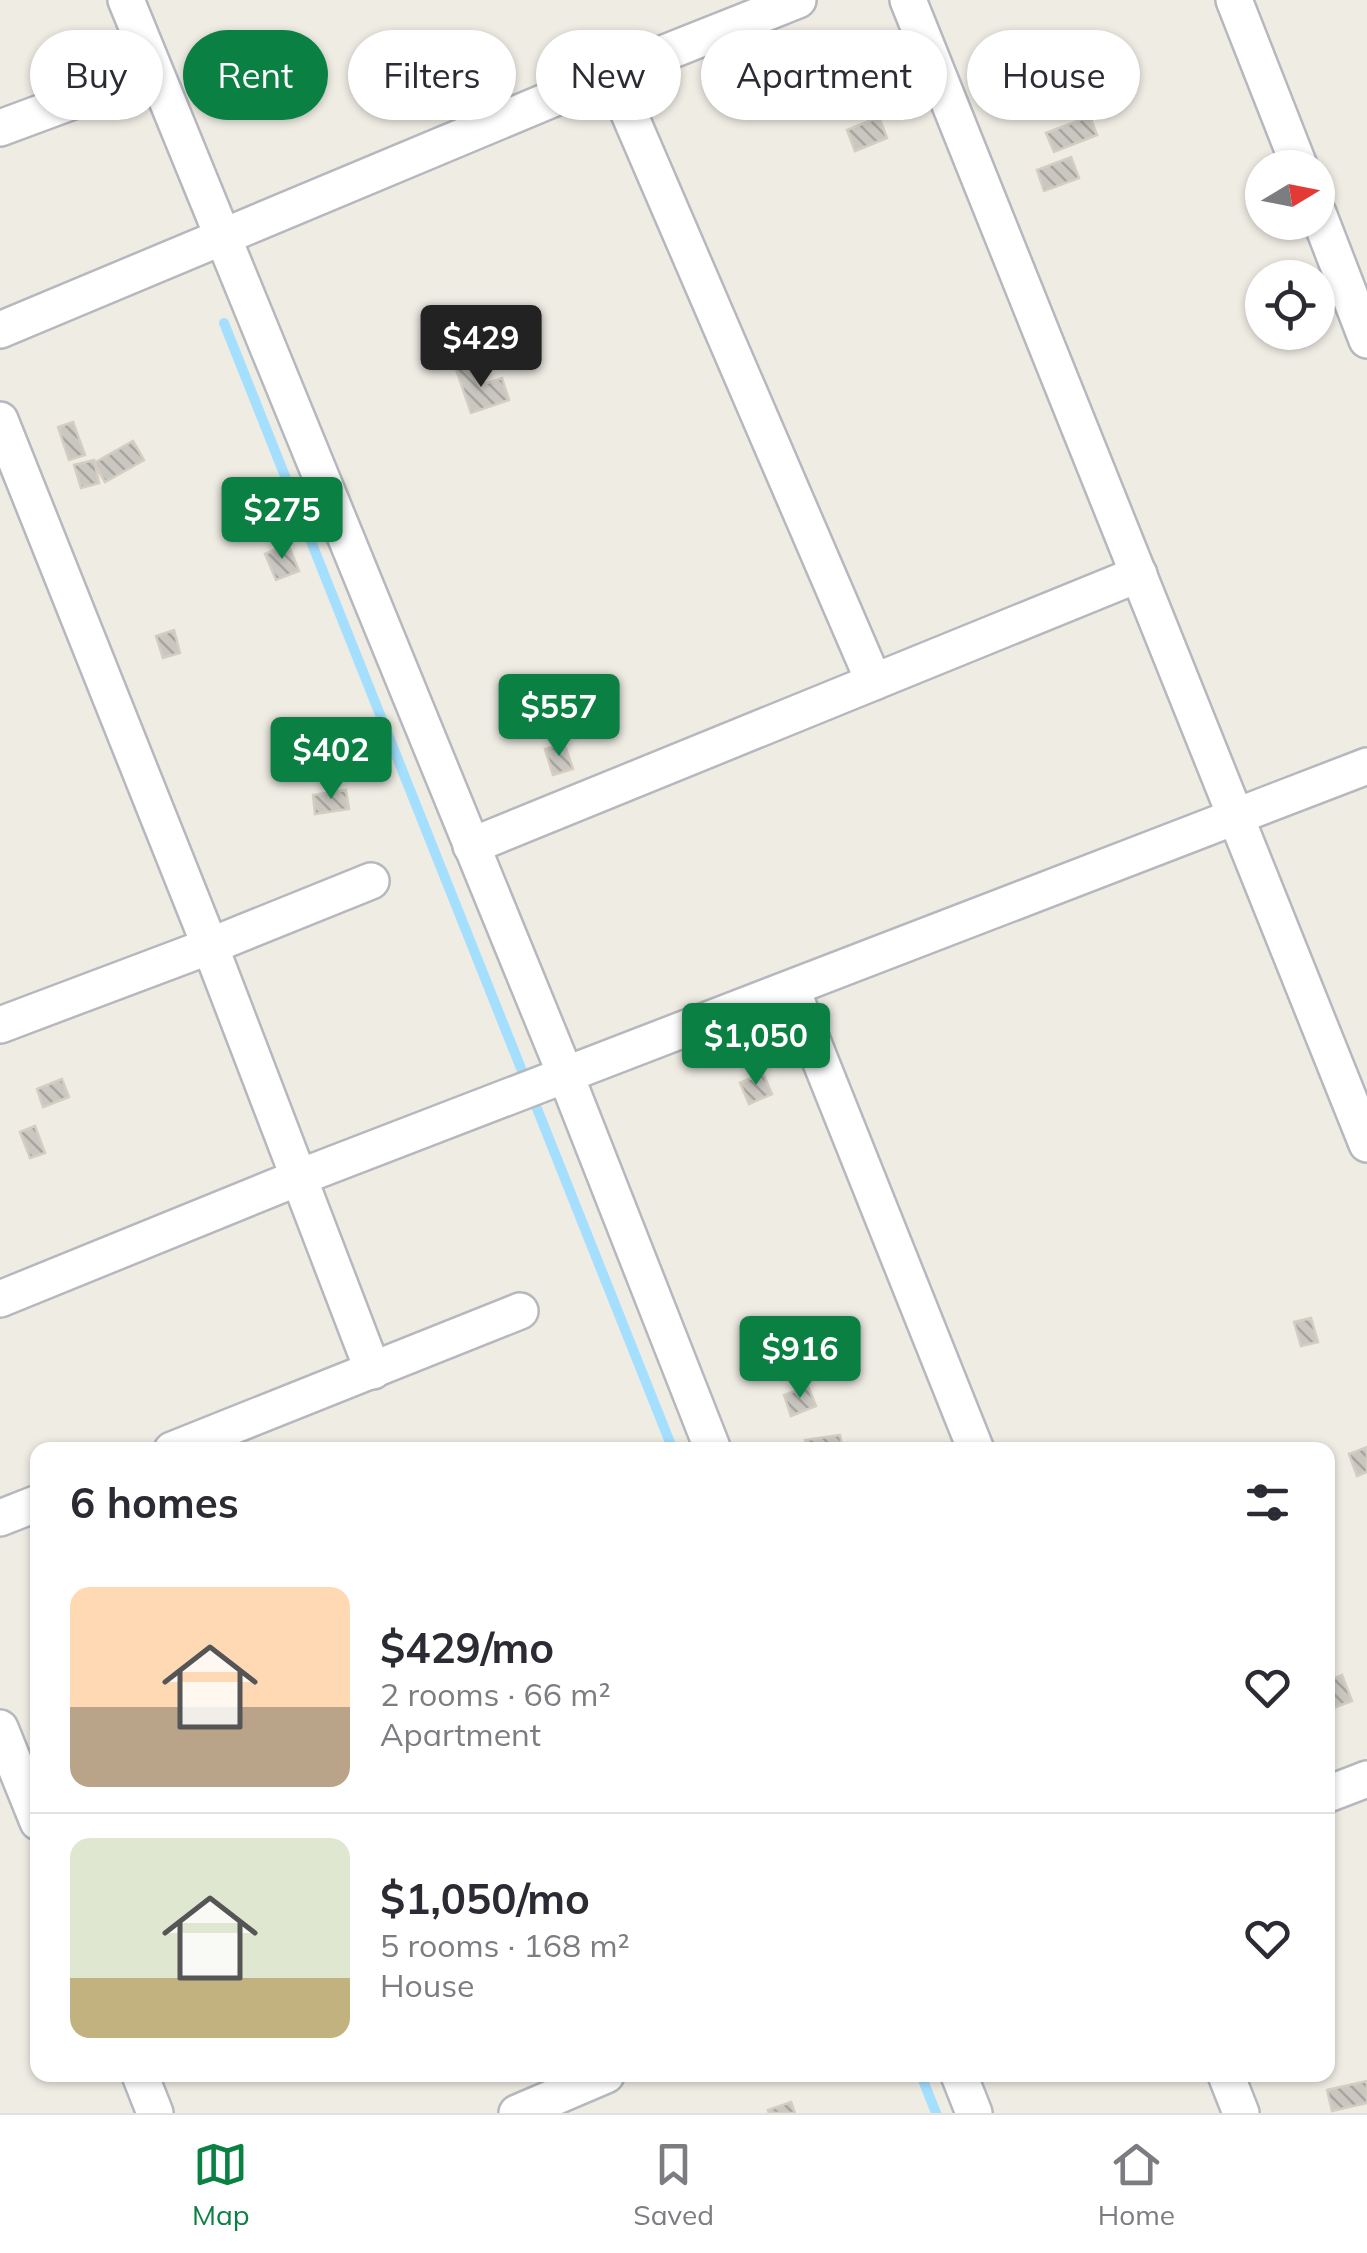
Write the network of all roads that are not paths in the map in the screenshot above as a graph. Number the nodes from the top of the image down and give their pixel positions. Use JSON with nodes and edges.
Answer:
{"nodes":[{"id":1,"x":126,"y":0,"type":"edge"},
{"id":2,"x":798,"y":0,"type":"edge"},
{"id":3,"x":908,"y":0,"type":"edge"},
{"id":4,"x":1234,"y":0,"type":"edge"},
{"id":5,"x":138,"y":30,"type":"edge"},
{"id":6,"x":681,"y":47,"type":"edge"},
{"id":7,"x":163,"y":93,"type":"edge"},
{"id":8,"x":536,"y":106,"type":"edge"},
{"id":9,"x":30,"y":117,"type":"edge"},
{"id":10,"x":632,"y":120,"type":"edge"},
{"id":11,"x":0,"y":128,"type":"edge"},
{"id":12,"x":1293,"y":150,"type":"edge"},
{"id":13,"x":222,"y":238,"type":"junction"},
{"id":14,"x":1328,"y":240,"type":"edge"},
{"id":15,"x":0,"y":330,"type":"edge"},
{"id":16,"x":1367,"y":340,"type":"edge"},
{"id":17,"x":0,"y":420,"type":"edge"},
{"id":18,"x":1138,"y":574,"type":"junction"},
{"id":19,"x":874,"y":682,"type":"junction"},
{"id":20,"x":1367,"y":766,"type":"edge"},
{"id":21,"x":1237,"y":817,"type":"junction"},
{"id":22,"x":471,"y":846,"type":"junction"},
{"id":23,"x":371,"y":881,"type":"dead end"},
{"id":24,"x":210,"y":946,"type":"junction"},
{"id":25,"x":792,"y":990,"type":"junction"},
{"id":26,"x":0,"y":1026,"type":"edge"},
{"id":27,"x":566,"y":1076,"type":"junction"},
{"id":28,"x":1367,"y":1144,"type":"edge"},
{"id":29,"x":300,"y":1177,"type":"junction"},
{"id":30,"x":0,"y":1299,"type":"edge"},
{"id":31,"x":520,"y":1312,"type":"dead end"},
{"id":32,"x":373,"y":1371,"type":"junction"},
{"id":33,"x":203,"y":1442,"type":"edge"},
{"id":34,"x":709,"y":1442,"type":"edge"},
{"id":35,"x":973,"y":1442,"type":"edge"},
{"id":36,"x":30,"y":1506,"type":"edge"},
{"id":37,"x":0,"y":1518,"type":"edge"},
{"id":38,"x":0,"y":1728,"type":"edge"},
{"id":39,"x":1367,"y":1779,"type":"edge"},
{"id":40,"x":1335,"y":1791,"type":"edge"},
{"id":41,"x":30,"y":1802,"type":"edge"},
{"id":42,"x":143,"y":2082,"type":"edge"},
{"id":43,"x":590,"y":2082,"type":"edge"},
{"id":44,"x":962,"y":2082,"type":"edge"},
{"id":45,"x":1229,"y":2082,"type":"edge"},
{"id":46,"x":155,"y":2113,"type":"edge"},
{"id":47,"x":517,"y":2113,"type":"edge"},
{"id":48,"x":974,"y":2113,"type":"edge"},
{"id":49,"x":1241,"y":2113,"type":"edge"}],
"edges":[{"from":1,"to":5,"type":"street"},
{"from":2,"to":6,"type":"street"},
{"from":3,"to":18,"type":"street"},
{"from":4,"to":12,"type":"street"},
{"from":7,"to":13,"type":"street"},
{"from":8,"to":13,"type":"street"},
{"from":9,"to":11,"type":"street"},
{"from":10,"to":19,"type":"street"},
{"from":13,"to":15,"type":"street"},
{"from":13,"to":22,"type":"street"},
{"from":14,"to":16,"type":"street"},
{"from":17,"to":24,"type":"street"},
{"from":18,"to":19,"type":"street"},
{"from":18,"to":21,"type":"street"},
{"from":19,"to":22,"type":"street"},
{"from":20,"to":21,"type":"street"},
{"from":21,"to":25,"type":"street"},
{"from":21,"to":28,"type":"street"},
{"from":22,"to":27,"type":"street"},
{"from":23,"to":24,"type":"street"},
{"from":24,"to":26,"type":"street"},
{"from":24,"to":29,"type":"street"},
{"from":25,"to":27,"type":"street"},
{"from":25,"to":35,"type":"street"},
{"from":27,"to":29,"type":"street"},
{"from":27,"to":34,"type":"street"},
{"from":29,"to":30,"type":"street"},
{"from":29,"to":32,"type":"street"},
{"from":31,"to":32,"type":"street"},
{"from":32,"to":33,"type":"street"},
{"from":36,"to":37,"type":"street"},
{"from":38,"to":41,"type":"street"},
{"from":39,"to":40,"type":"street"},
{"from":42,"to":46,"type":"street"},
{"from":43,"to":47,"type":"street"},
{"from":44,"to":48,"type":"street"},
{"from":45,"to":49,"type":"street"}]}
